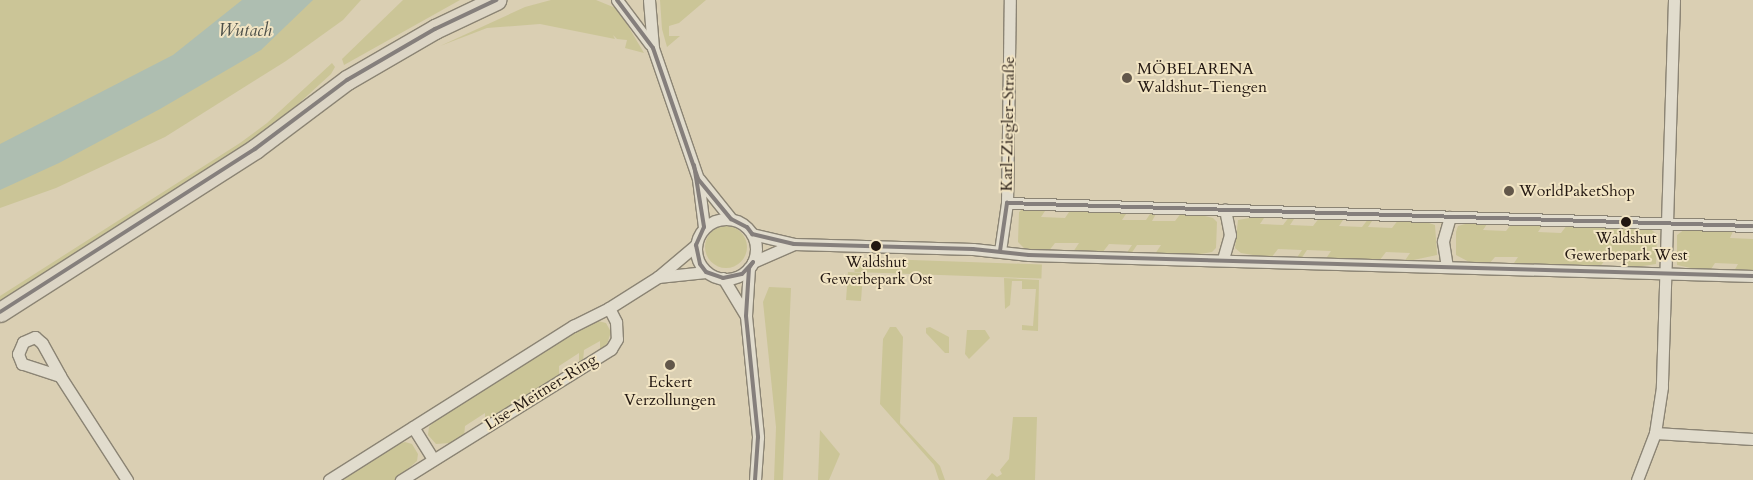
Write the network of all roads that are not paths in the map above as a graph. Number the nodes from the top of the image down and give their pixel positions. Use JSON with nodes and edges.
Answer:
{"nodes":[{"id":1,"x":496,"y":0,"type":"edge"},
{"id":2,"x":617,"y":0,"type":"edge"},
{"id":3,"x":649,"y":0,"type":"edge"},
{"id":4,"x":1010,"y":0,"type":"edge"},
{"id":5,"x":1674,"y":0,"type":"edge"},
{"id":6,"x":652,"y":48,"type":"junction"},
{"id":7,"x":698,"y":179,"type":"junction"},
{"id":8,"x":1007,"y":203,"type":"junction"},
{"id":9,"x":1225,"y":209,"type":"junction"},
{"id":10,"x":1450,"y":216,"type":"junction"},
{"id":11,"x":731,"y":219,"type":"junction"},
{"id":12,"x":1668,"y":223,"type":"junction"},
{"id":13,"x":1753,"y":226,"type":"edge"},
{"id":14,"x":704,"y":227,"type":"junction"},
{"id":15,"x":752,"y":234,"type":"junction"},
{"id":16,"x":794,"y":244,"type":"junction"},
{"id":17,"x":696,"y":245,"type":"junction"},
{"id":18,"x":1000,"y":251,"type":"junction"},
{"id":19,"x":1223,"y":259,"type":"junction"},
{"id":20,"x":751,"y":265,"type":"junction"},
{"id":21,"x":1447,"y":267,"type":"junction"},
{"id":22,"x":706,"y":272,"type":"junction"},
{"id":23,"x":1665,"y":274,"type":"junction"},
{"id":24,"x":1753,"y":276,"type":"edge"},
{"id":25,"x":658,"y":277,"type":"junction"},
{"id":26,"x":723,"y":278,"type":"junction"},
{"id":27,"x":609,"y":308,"type":"junction"},
{"id":28,"x":0,"y":312,"type":"edge"},
{"id":29,"x":746,"y":316,"type":"junction"},
{"id":30,"x":60,"y":376,"type":"dead end"},
{"id":31,"x":412,"y":427,"type":"junction"},
{"id":32,"x":1655,"y":433,"type":"junction"},
{"id":33,"x":1753,"y":439,"type":"edge"},
{"id":34,"x":433,"y":459,"type":"junction"},
{"id":35,"x":127,"y":480,"type":"edge"},
{"id":36,"x":329,"y":480,"type":"edge"},
{"id":37,"x":401,"y":480,"type":"edge"},
{"id":38,"x":755,"y":480,"type":"edge"},
{"id":39,"x":1637,"y":480,"type":"edge"}],
"edges":[{"from":1,"to":28,"type":"main road"},
{"from":2,"to":6,"type":"street"},
{"from":3,"to":6,"type":"street"},
{"from":4,"to":8,"type":"street","name":"Karl-Ziegler-Straße"},
{"from":5,"to":12,"type":"street"},
{"from":6,"to":7,"type":"street"},
{"from":7,"to":11,"type":"street"},
{"from":7,"to":14,"type":"street"},
{"from":8,"to":9,"type":"street"},
{"from":8,"to":18,"type":"street","name":"Karl-Ziegler-Straße"},
{"from":9,"to":10,"type":"street"},
{"from":9,"to":19,"type":"street"},
{"from":10,"to":12,"type":"street"},
{"from":10,"to":21,"type":"street"},
{"from":11,"to":14,"type":"street"},
{"from":11,"to":15,"type":"street"},
{"from":12,"to":13,"type":"street"},
{"from":12,"to":23,"type":"street"},
{"from":14,"to":17,"type":"street"},
{"from":15,"to":16,"type":"street"},
{"from":15,"to":20,"type":"street"},
{"from":16,"to":18,"type":"street"},
{"from":16,"to":20,"type":"street"},
{"from":17,"to":22,"type":"street"},
{"from":17,"to":25,"type":"street"},
{"from":18,"to":19,"type":"street"},
{"from":19,"to":21,"type":"street"},
{"from":20,"to":26,"type":"street"},
{"from":20,"to":29,"type":"street"},
{"from":21,"to":23,"type":"street"},
{"from":22,"to":25,"type":"street"},
{"from":22,"to":26,"type":"street"},
{"from":23,"to":24,"type":"street"},
{"from":23,"to":32,"type":"street"},
{"from":25,"to":27,"type":"street"},
{"from":26,"to":29,"type":"street"},
{"from":27,"to":31,"type":"street"},
{"from":27,"to":34,"type":"street","name":"Lise-Meitner-Ring"},
{"from":29,"to":38,"type":"street"},
{"from":30,"to":35,"type":"street"},
{"from":31,"to":34,"type":"street"},
{"from":31,"to":36,"type":"street"},
{"from":32,"to":33,"type":"street"},
{"from":32,"to":39,"type":"street"},
{"from":34,"to":37,"type":"street","name":"Lise-Meitner-Ring"}]}
